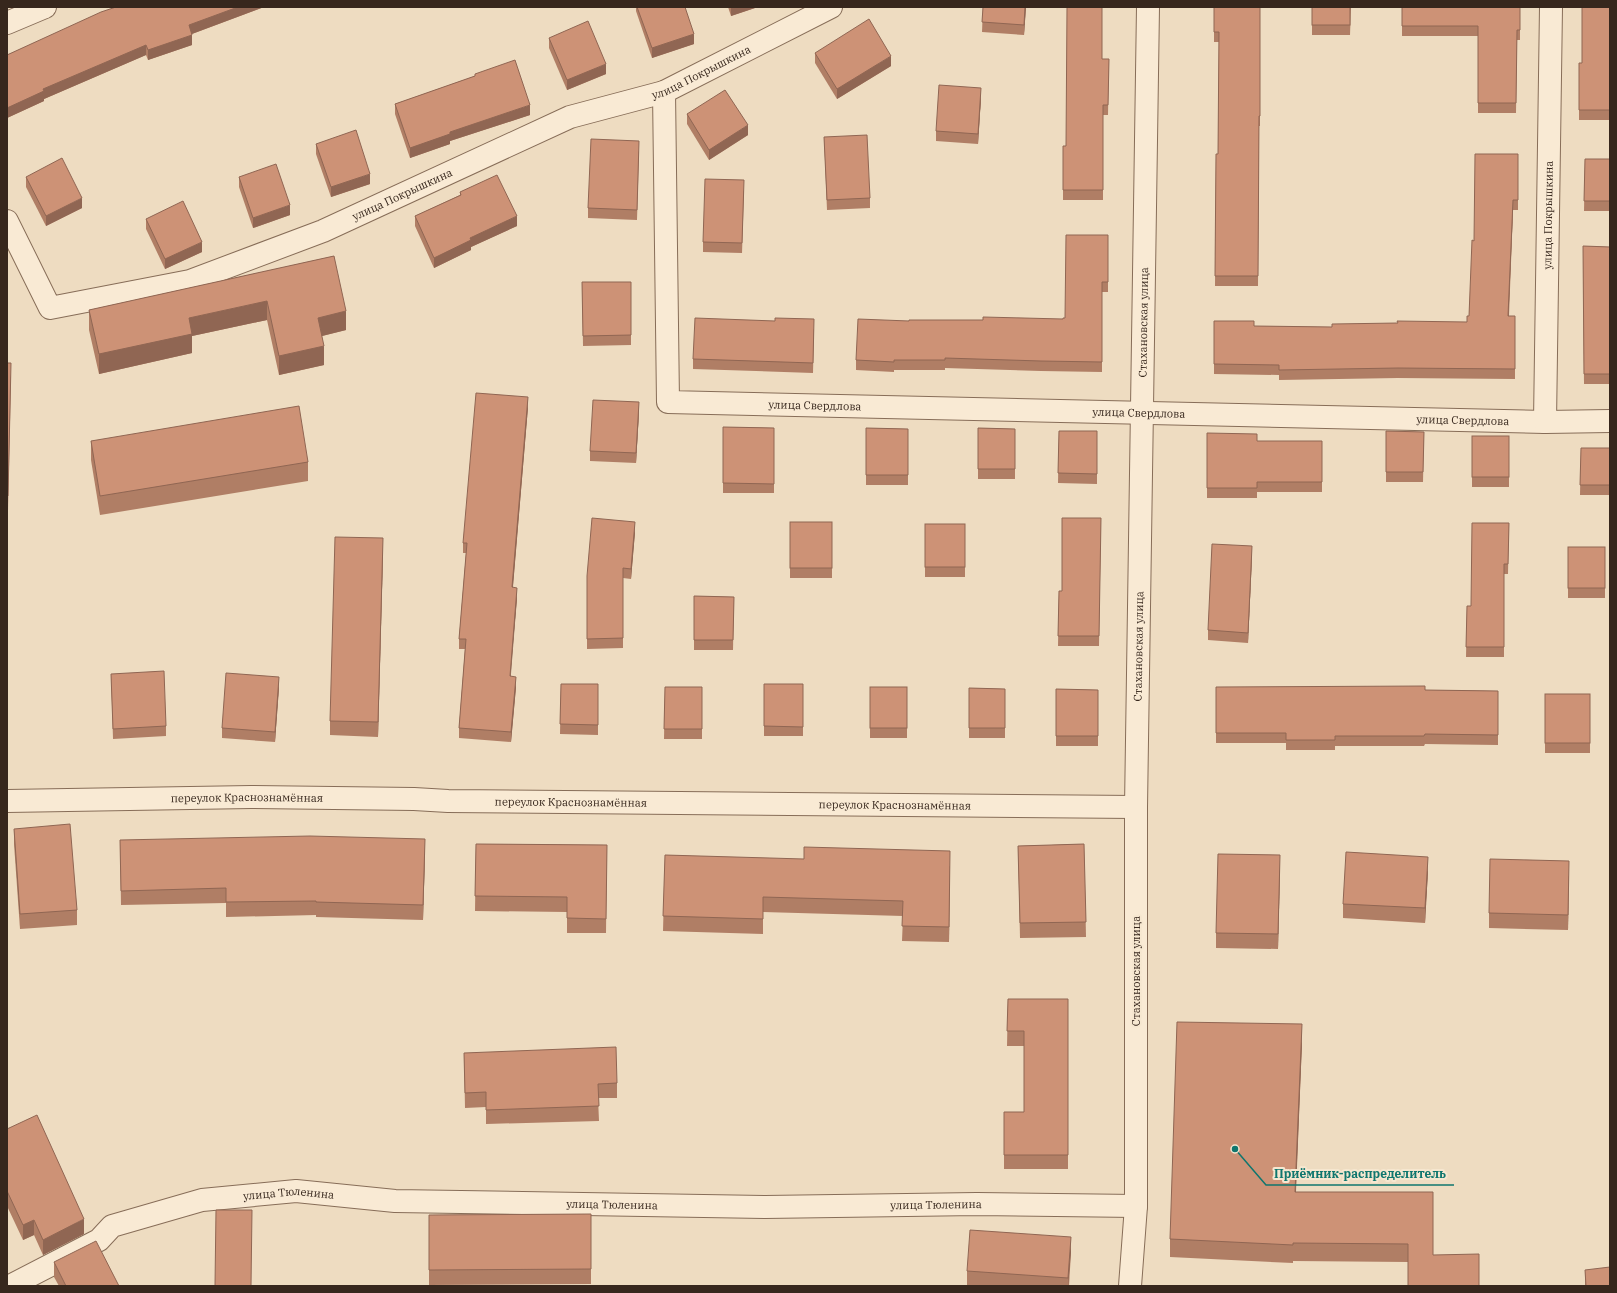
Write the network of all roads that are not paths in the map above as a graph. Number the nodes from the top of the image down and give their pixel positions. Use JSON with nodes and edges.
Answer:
{"nodes":[{"id":1,"x":45,"y":7,"type":"edge"},
{"id":2,"x":830,"y":7,"type":"edge"},
{"id":3,"x":1148,"y":7,"type":"edge"},
{"id":4,"x":1551,"y":7,"type":"edge"},
{"id":5,"x":7,"y":23,"type":"edge"},
{"id":6,"x":664,"y":92,"type":"junction"},
{"id":7,"x":7,"y":221,"type":"edge"},
{"id":8,"x":1142,"y":413,"type":"junction"},
{"id":9,"x":1545,"y":422,"type":"junction"},
{"id":10,"x":1610,"y":422,"type":"edge"},
{"id":11,"x":7,"y":801,"type":"edge"},
{"id":12,"x":1136,"y":807,"type":"junction"},
{"id":13,"x":1136,"y":1206,"type":"junction"},
{"id":14,"x":10,"y":1286,"type":"edge"},
{"id":15,"x":1130,"y":1286,"type":"edge"}],
"edges":[{"from":1,"to":5,"type":"street"},
{"from":2,"to":6,"type":"street","name":"улица Покрышкина"},
{"from":3,"to":8,"type":"street","name":"Стахановская улица"},
{"from":4,"to":9,"type":"street","name":"улица Покрышкина"},
{"from":6,"to":7,"type":"street","name":"улица Покрышкина"},
{"from":6,"to":8,"type":"street","name":"улица Свердлова"},
{"from":8,"to":9,"type":"street","name":"улица Свердлова"},
{"from":8,"to":12,"type":"street","name":"Стахановская улица"},
{"from":9,"to":10,"type":"street","name":"улица Свердлова"},
{"from":11,"to":12,"type":"street","name":"переулок Краснознамённая"},
{"from":12,"to":13,"type":"street","name":"Стахановская улица"},
{"from":13,"to":14,"type":"street","name":"улица Тюленина"},
{"from":13,"to":15,"type":"street","name":"Стахановская улица"}]}
